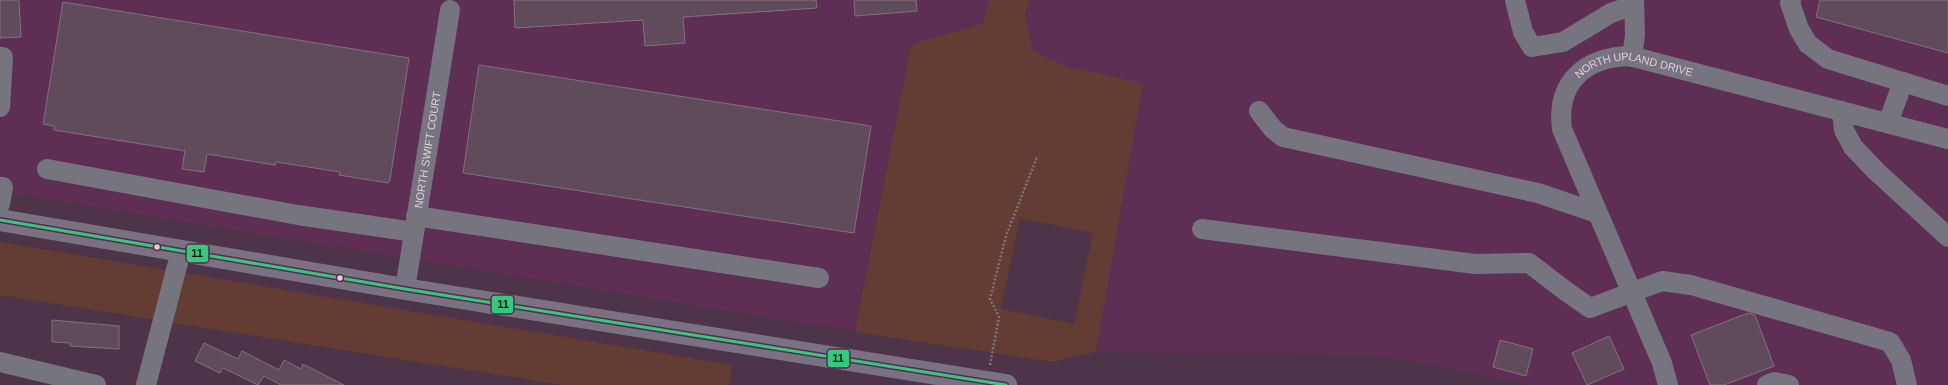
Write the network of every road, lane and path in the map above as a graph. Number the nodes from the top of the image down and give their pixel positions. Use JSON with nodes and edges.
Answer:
{"nodes":[{"id":1,"x":1515,"y":0,"type":"edge"},
{"id":2,"x":1791,"y":0,"type":"edge"},
{"id":3,"x":1634,"y":2,"type":"edge"},
{"id":4,"x":450,"y":10,"type":"dead end"},
{"id":5,"x":0,"y":57,"type":"edge"},
{"id":6,"x":1632,"y":57,"type":"junction"},
{"id":7,"x":1903,"y":82,"type":"junction"},
{"id":8,"x":1948,"y":96,"type":"edge"},
{"id":9,"x":0,"y":108,"type":"edge"},
{"id":10,"x":1259,"y":111,"type":"dead end"},
{"id":11,"x":1842,"y":111,"type":"junction"},
{"id":12,"x":1888,"y":123,"type":"junction"},
{"id":13,"x":1948,"y":139,"type":"edge"},
{"id":14,"x":1037,"y":156,"type":"dead end"},
{"id":15,"x":47,"y":168,"type":"dead end"},
{"id":16,"x":0,"y":187,"type":"edge"},
{"id":17,"x":0,"y":204,"type":"edge"},
{"id":18,"x":1597,"y":213,"type":"junction"},
{"id":19,"x":0,"y":220,"type":"edge"},
{"id":20,"x":415,"y":224,"type":"junction"},
{"id":21,"x":1202,"y":229,"type":"dead end"},
{"id":22,"x":1948,"y":237,"type":"edge"},
{"id":23,"x":181,"y":251,"type":"junction"},
{"id":24,"x":820,"y":278,"type":"dead end"},
{"id":25,"x":405,"y":288,"type":"junction"},
{"id":26,"x":1632,"y":292,"type":"junction"},
{"id":27,"x":0,"y":362,"type":"edge"},
{"id":28,"x":996,"y":384,"type":"edge"},
{"id":29,"x":96,"y":385,"type":"edge"},
{"id":30,"x":146,"y":385,"type":"edge"},
{"id":31,"x":1668,"y":385,"type":"edge"},
{"id":32,"x":1767,"y":385,"type":"edge"},
{"id":33,"x":1789,"y":385,"type":"edge"},
{"id":34,"x":1907,"y":385,"type":"edge"}],
"edges":[{"from":1,"to":3,"type":"street"},
{"from":2,"to":7,"type":"street"},
{"from":3,"to":6,"type":"street"},
{"from":4,"to":20,"type":"street","name":"NORTH SWIFT COURT"},
{"from":5,"to":9,"type":"street"},
{"from":6,"to":11,"type":"street","name":"NORTH UPLAND DRIVE"},
{"from":6,"to":18,"type":"street","name":"NORTH UPLAND DRIVE"},
{"from":7,"to":8,"type":"street"},
{"from":7,"to":12,"type":"street"},
{"from":10,"to":18,"type":"street"},
{"from":11,"to":12,"type":"street","name":"NORTH UPLAND DRIVE"},
{"from":11,"to":22,"type":"street"},
{"from":12,"to":13,"type":"street","name":"NORTH UPLAND DRIVE"},
{"from":14,"to":28,"type":"path"},
{"from":15,"to":20,"type":"street"},
{"from":16,"to":17,"type":"street"},
{"from":18,"to":26,"type":"street","name":"NORTH UPLAND DRIVE"},
{"from":19,"to":23,"type":"main road"},
{"from":20,"to":24,"type":"street"},
{"from":20,"to":25,"type":"street","name":"NORTH SWIFT COURT"},
{"from":21,"to":26,"type":"street"},
{"from":23,"to":25,"type":"main road"},
{"from":23,"to":30,"type":"street"},
{"from":25,"to":28,"type":"main road"},
{"from":26,"to":31,"type":"street","name":"NORTH UPLAND DRIVE"},
{"from":26,"to":34,"type":"street"},
{"from":27,"to":29,"type":"street"},
{"from":32,"to":33,"type":"street"}]}
